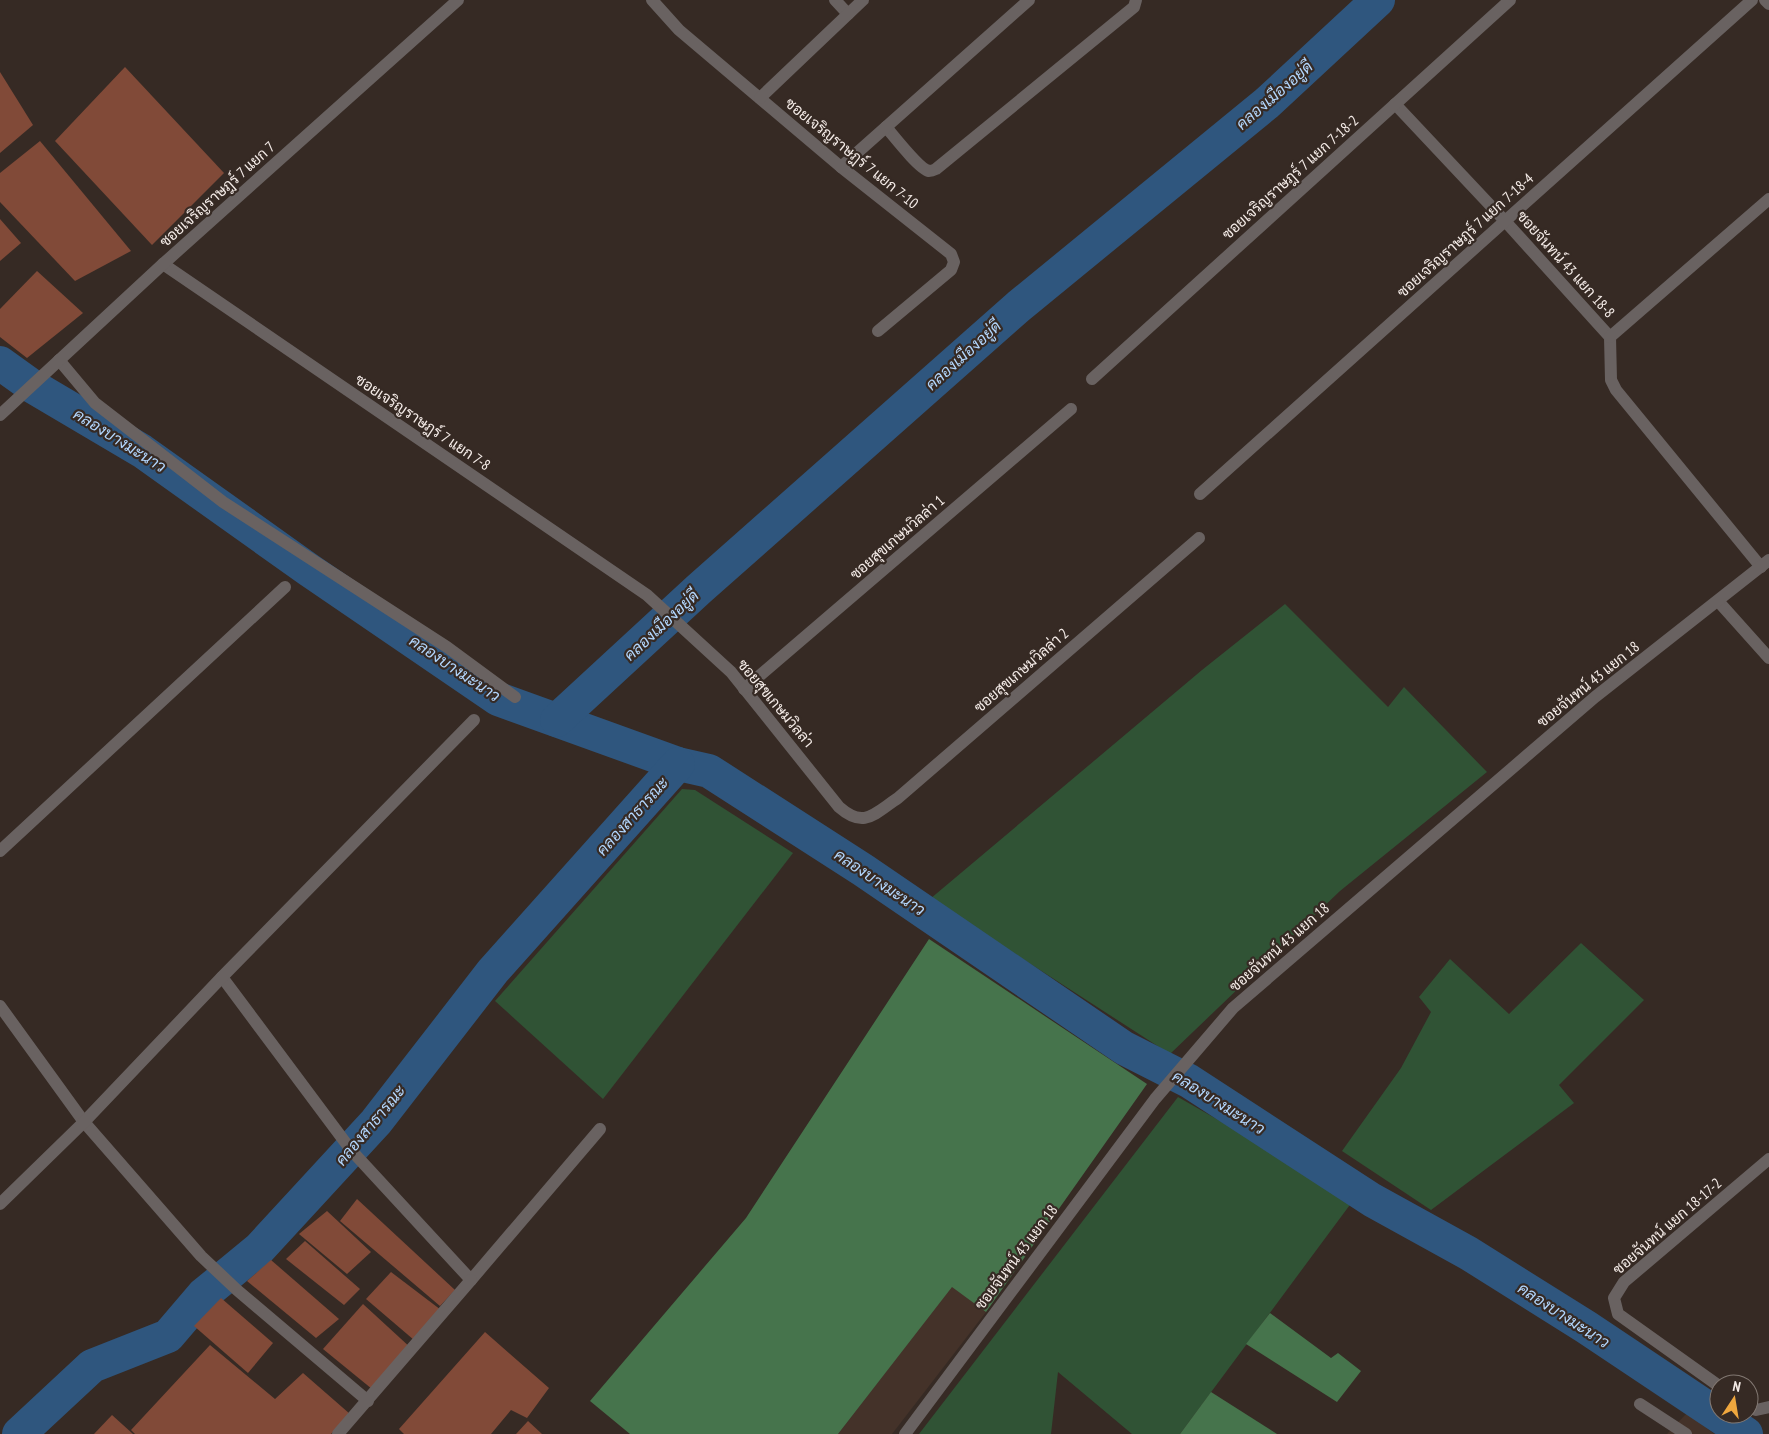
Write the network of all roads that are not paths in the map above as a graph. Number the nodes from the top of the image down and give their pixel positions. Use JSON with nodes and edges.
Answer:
{"nodes":[{"id":1,"x":458,"y":0,"type":"edge"},
{"id":2,"x":652,"y":0,"type":"edge"},
{"id":3,"x":835,"y":0,"type":"edge"},
{"id":4,"x":863,"y":0,"type":"edge"},
{"id":5,"x":1030,"y":0,"type":"edge"},
{"id":6,"x":1136,"y":0,"type":"edge"},
{"id":7,"x":1510,"y":0,"type":"edge"},
{"id":8,"x":1752,"y":0,"type":"edge"},
{"id":9,"x":1765,"y":0,"type":"edge"},
{"id":10,"x":1769,"y":4,"type":"edge"},
{"id":11,"x":848,"y":14,"type":"junction"},
{"id":12,"x":760,"y":98,"type":"junction"},
{"id":13,"x":1395,"y":104,"type":"junction"},
{"id":14,"x":886,"y":127,"type":"junction"},
{"id":15,"x":841,"y":167,"type":"junction"},
{"id":16,"x":1769,"y":199,"type":"edge"},
{"id":17,"x":1506,"y":221,"type":"junction"},
{"id":18,"x":163,"y":264,"type":"junction"},
{"id":19,"x":878,"y":331,"type":"dead end"},
{"id":20,"x":1610,"y":337,"type":"junction"},
{"id":21,"x":56,"y":364,"type":"junction"},
{"id":22,"x":1092,"y":379,"type":"dead end"},
{"id":23,"x":1071,"y":409,"type":"dead end"},
{"id":24,"x":0,"y":415,"type":"edge"},
{"id":25,"x":1200,"y":494,"type":"dead end"},
{"id":26,"x":1734,"y":532,"type":"joint"},
{"id":27,"x":1199,"y":538,"type":"dead end"},
{"id":28,"x":1765,"y":563,"type":"edge"},
{"id":29,"x":285,"y":587,"type":"dead end"},
{"id":30,"x":1718,"y":601,"type":"junction"},
{"id":31,"x":662,"y":609,"type":"joint"},
{"id":32,"x":1769,"y":658,"type":"edge"},
{"id":33,"x":744,"y":689,"type":"junction"},
{"id":34,"x":516,"y":697,"type":"dead end"},
{"id":35,"x":474,"y":720,"type":"dead end"},
{"id":36,"x":860,"y":819,"type":"joint"},
{"id":37,"x":0,"y":851,"type":"edge"},
{"id":38,"x":222,"y":976,"type":"junction"},
{"id":39,"x":0,"y":1006,"type":"edge"},
{"id":40,"x":84,"y":1122,"type":"junction"},
{"id":41,"x":600,"y":1129,"type":"dead end"},
{"id":42,"x":1769,"y":1159,"type":"edge"},
{"id":43,"x":0,"y":1204,"type":"edge"},
{"id":44,"x":471,"y":1280,"type":"junction"},
{"id":45,"x":1709,"y":1379,"type":"edge"},
{"id":46,"x":368,"y":1402,"type":"junction"},
{"id":47,"x":1640,"y":1404,"type":"dead end"},
{"id":48,"x":338,"y":1434,"type":"edge"},
{"id":49,"x":905,"y":1434,"type":"edge"},
{"id":50,"x":1686,"y":1434,"type":"edge"}],
"edges":[{"from":1,"to":18,"type":"street","name":"ซอยเจริญราษฎร์ 7 แยก 7"},
{"from":2,"to":12,"type":"street","name":"ซอยเจริญราษฎร์ 7 แยก 7-10"},
{"from":3,"to":11,"type":"street"},
{"from":4,"to":11,"type":"street"},
{"from":5,"to":14,"type":"street"},
{"from":6,"to":14,"type":"street"},
{"from":7,"to":13,"type":"street","name":"ซอยเจริญราษฎร์ 7 แยก 7-18-2"},
{"from":8,"to":17,"type":"street","name":"ซอยเจริญราษฎร์ 7 แยก 7-18-4"},
{"from":9,"to":10,"type":"street"},
{"from":11,"to":12,"type":"street"},
{"from":12,"to":15,"type":"street","name":"ซอยเจริญราษฎร์ 7 แยก 7-10"},
{"from":13,"to":17,"type":"street","name":"ซอยจันทน์ 43 แยก 18-8"},
{"from":13,"to":22,"type":"street","name":"ซอยเจริญราษฎร์ 7 แยก 7-18-2"},
{"from":14,"to":15,"type":"street"},
{"from":15,"to":19,"type":"street","name":"ซอยเจริญราษฎร์ 7 แยก 7-10"},
{"from":16,"to":20,"type":"street"},
{"from":17,"to":20,"type":"street","name":"ซอยจันทน์ 43 แยก 18-8"},
{"from":17,"to":25,"type":"street","name":"ซอยเจริญราษฎร์ 7 แยก 7-18-4"},
{"from":18,"to":21,"type":"street","name":"ซอยเจริญราษฎร์ 7 แยก 7"},
{"from":18,"to":31,"type":"street","name":"ซอยเจริญราษฎร์ 7 แยก 7-8"},
{"from":20,"to":26,"type":"street","name":"ซอยจันทน์ 43 แยก 18-8"},
{"from":21,"to":24,"type":"street","name":"ซอยเจริญราษฎร์ 7 แยก 7"},
{"from":21,"to":34,"type":"street"},
{"from":23,"to":33,"type":"street","name":"ซอยสุขเกษมวิลล่า 1"},
{"from":26,"to":28,"type":"street","name":"ซอยจันทน์ 43 แยก 18"},
{"from":27,"to":36,"type":"street","name":"ซอยสุขเกษมวิลล่า 2"},
{"from":28,"to":30,"type":"street","name":"ซอยจันทน์ 43 แยก 18"},
{"from":29,"to":37,"type":"street"},
{"from":30,"to":32,"type":"street"},
{"from":30,"to":49,"type":"street","name":"ซอยจันทน์ 43 แยก 18"},
{"from":31,"to":33,"type":"street","name":"ซอยสุขเกษมวิลล่า"},
{"from":33,"to":36,"type":"street","name":"ซอยสุขเกษมวิลล่า"},
{"from":35,"to":38,"type":"street"},
{"from":38,"to":40,"type":"street"},
{"from":38,"to":44,"type":"street"},
{"from":39,"to":40,"type":"street"},
{"from":40,"to":43,"type":"street"},
{"from":40,"to":46,"type":"street"},
{"from":41,"to":44,"type":"street"},
{"from":42,"to":45,"type":"street","name":"ซอยจันทน์ แยก 18-17-2"},
{"from":44,"to":46,"type":"street"},
{"from":46,"to":48,"type":"street"},
{"from":47,"to":50,"type":"street"}]}
